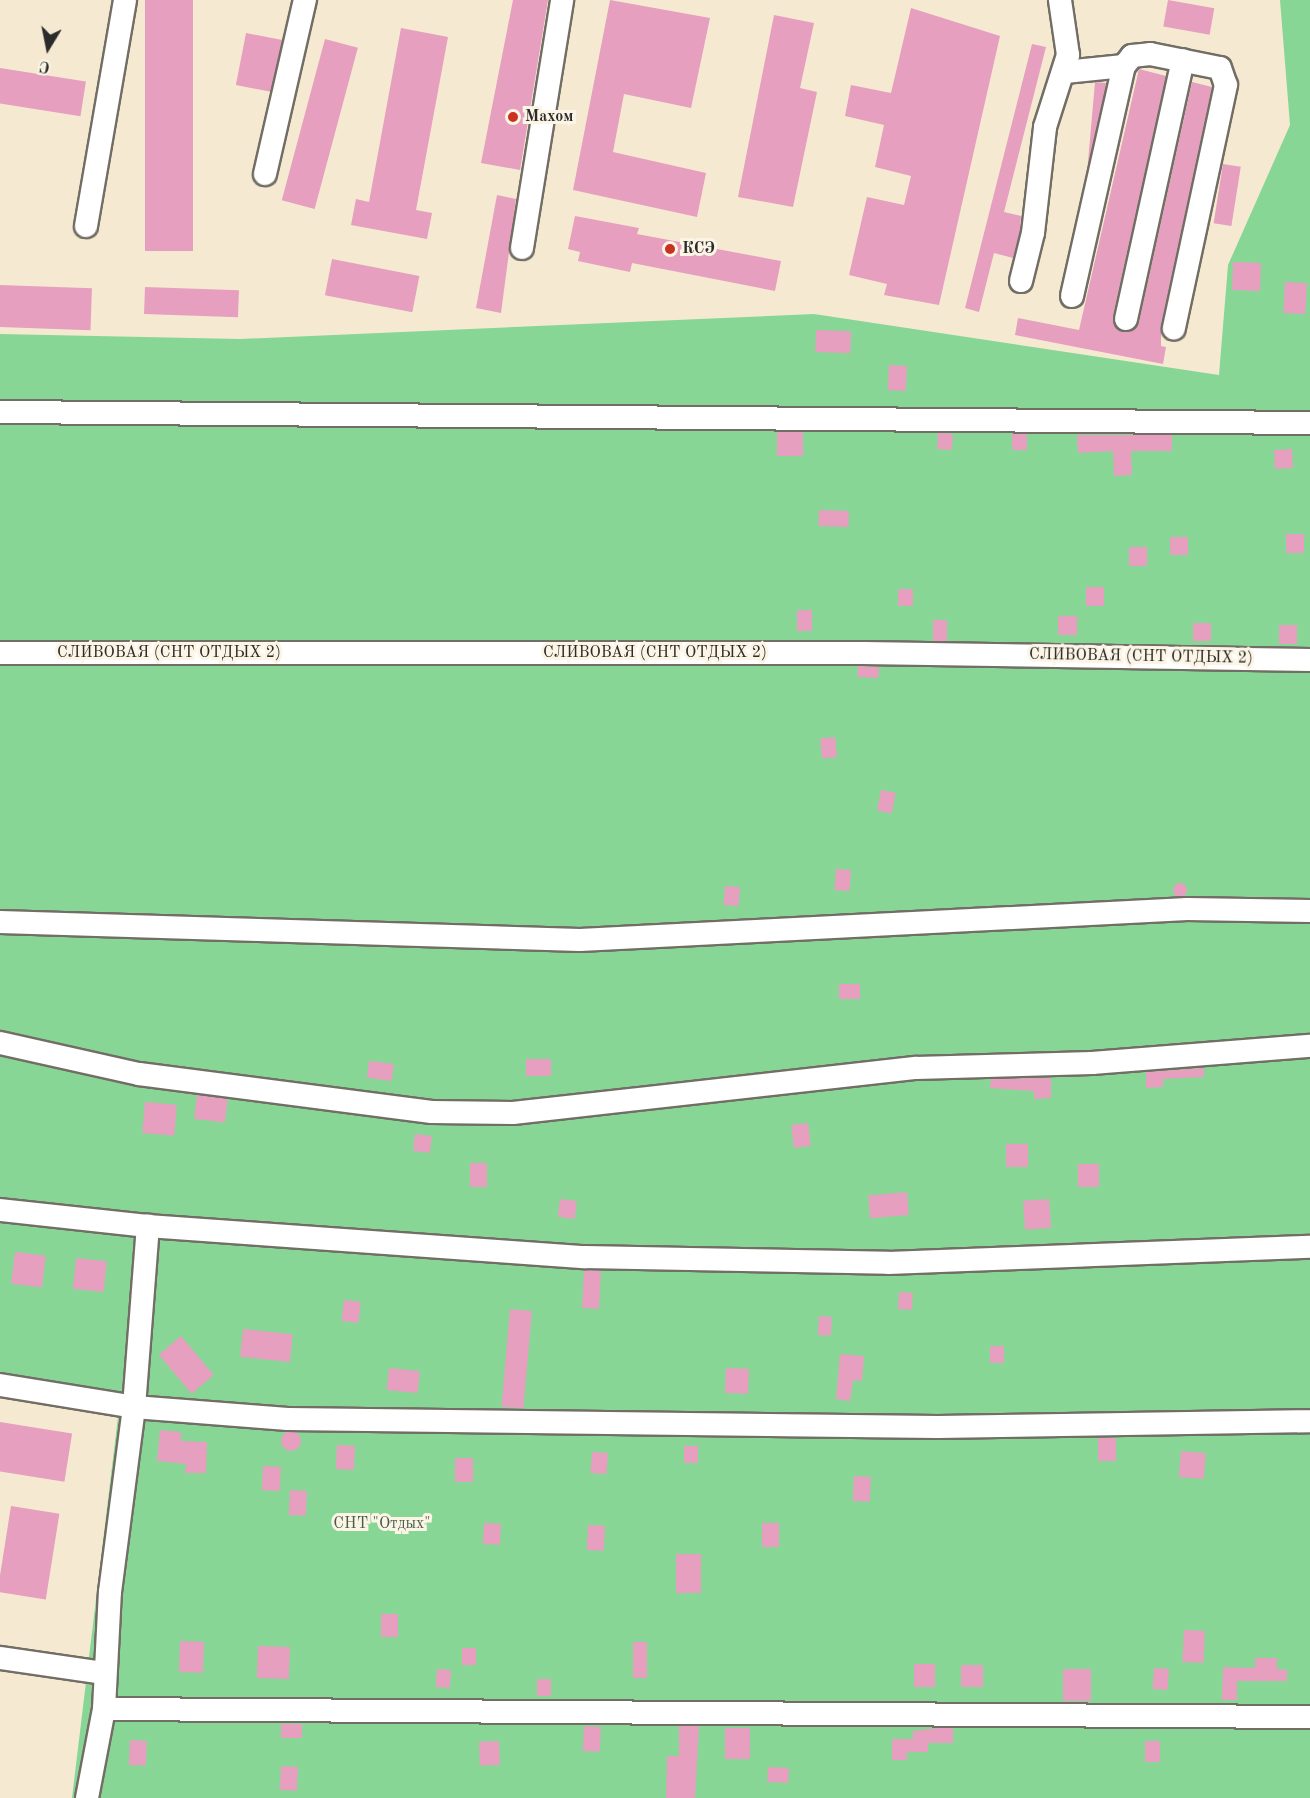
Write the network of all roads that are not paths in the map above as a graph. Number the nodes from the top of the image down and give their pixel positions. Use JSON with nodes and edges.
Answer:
{"nodes":[{"id":1,"x":125,"y":0,"type":"edge"},
{"id":2,"x":305,"y":0,"type":"edge"},
{"id":3,"x":562,"y":0,"type":"edge"},
{"id":4,"x":1060,"y":0,"type":"edge"},
{"id":5,"x":1183,"y":60,"type":"junction"},
{"id":6,"x":1124,"y":66,"type":"junction"},
{"id":7,"x":1065,"y":72,"type":"junction"},
{"id":8,"x":265,"y":174,"type":"dead end"},
{"id":9,"x":86,"y":226,"type":"dead end"},
{"id":10,"x":522,"y":248,"type":"dead end"},
{"id":11,"x":1021,"y":281,"type":"dead end"},
{"id":12,"x":1072,"y":296,"type":"dead end"},
{"id":13,"x":1126,"y":319,"type":"dead end"},
{"id":14,"x":1174,"y":328,"type":"dead end"},
{"id":15,"x":0,"y":412,"type":"edge"},
{"id":16,"x":1310,"y":423,"type":"edge"},
{"id":17,"x":0,"y":653,"type":"edge"},
{"id":18,"x":1310,"y":660,"type":"edge"},
{"id":19,"x":1310,"y":911,"type":"edge"},
{"id":20,"x":0,"y":922,"type":"edge"},
{"id":21,"x":0,"y":1043,"type":"edge"},
{"id":22,"x":1310,"y":1046,"type":"edge"},
{"id":23,"x":0,"y":1210,"type":"edge"},
{"id":24,"x":148,"y":1226,"type":"junction"},
{"id":25,"x":1310,"y":1247,"type":"edge"},
{"id":26,"x":0,"y":1385,"type":"edge"},
{"id":27,"x":134,"y":1407,"type":"junction"},
{"id":28,"x":1310,"y":1421,"type":"edge"},
{"id":29,"x":0,"y":1658,"type":"edge"},
{"id":30,"x":104,"y":1673,"type":"junction"},
{"id":31,"x":104,"y":1709,"type":"junction"},
{"id":32,"x":1310,"y":1717,"type":"edge"},
{"id":33,"x":87,"y":1798,"type":"edge"}],
"edges":[{"from":1,"to":9,"type":"lane"},
{"from":2,"to":8,"type":"lane"},
{"from":3,"to":10,"type":"lane"},
{"from":4,"to":7,"type":"lane"},
{"from":5,"to":6,"type":"lane"},
{"from":5,"to":13,"type":"lane"},
{"from":5,"to":14,"type":"lane"},
{"from":6,"to":7,"type":"lane"},
{"from":6,"to":12,"type":"lane"},
{"from":7,"to":11,"type":"lane"},
{"from":15,"to":16,"type":"lane"},
{"from":17,"to":18,"type":"lane","name":"СЛИВОВАЯ (СНТ ОТДЫХ 2)"},
{"from":19,"to":20,"type":"lane"},
{"from":21,"to":22,"type":"lane"},
{"from":23,"to":24,"type":"lane"},
{"from":24,"to":25,"type":"lane"},
{"from":24,"to":27,"type":"lane"},
{"from":26,"to":27,"type":"lane"},
{"from":27,"to":28,"type":"lane"},
{"from":27,"to":30,"type":"lane"},
{"from":29,"to":30,"type":"lane"},
{"from":30,"to":31,"type":"lane"},
{"from":31,"to":32,"type":"lane"},
{"from":31,"to":33,"type":"lane"}]}
